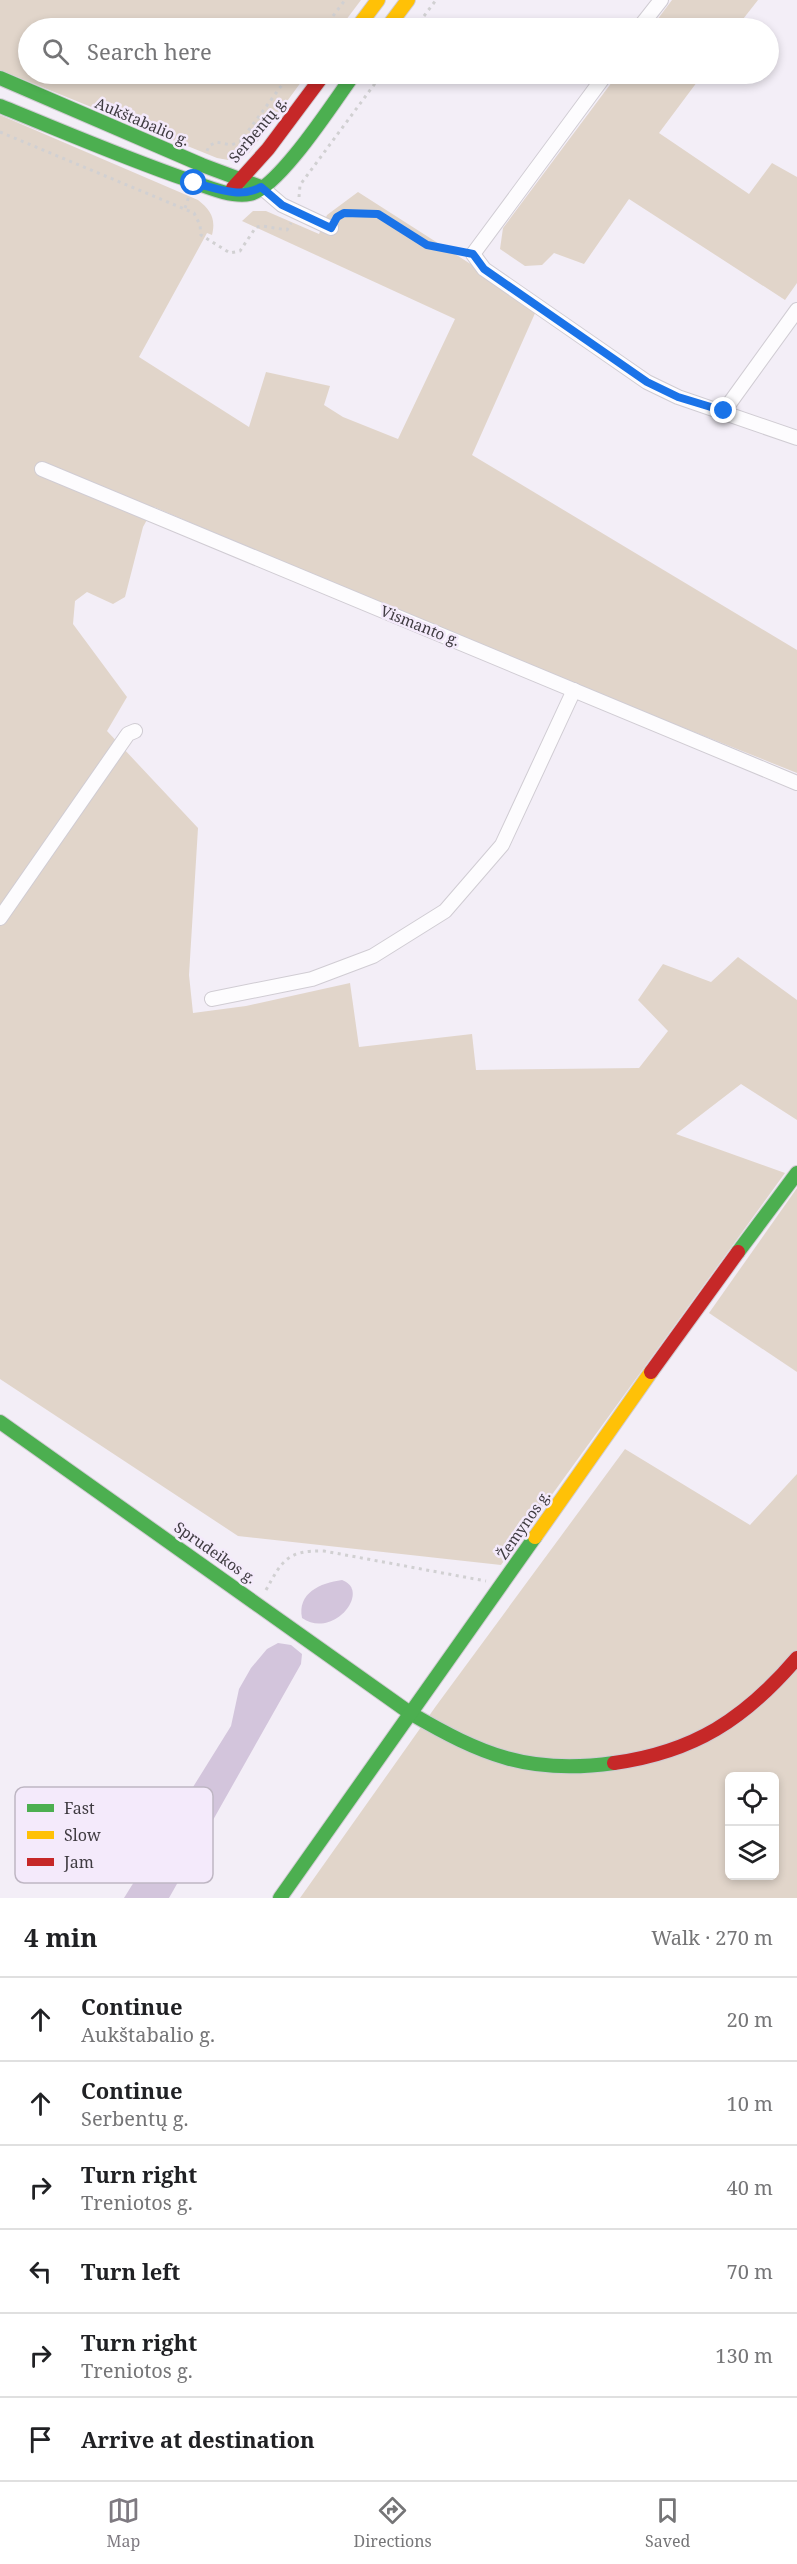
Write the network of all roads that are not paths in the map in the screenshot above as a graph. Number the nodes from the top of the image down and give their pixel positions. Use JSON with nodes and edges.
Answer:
{"nodes":[{"id":1,"x":378,"y":0,"type":"edge"},
{"id":2,"x":408,"y":0,"type":"edge"},
{"id":3,"x":660,"y":0,"type":"edge"},
{"id":4,"x":364,"y":18,"type":"edge"},
{"id":5,"x":394,"y":18,"type":"edge"},
{"id":6,"x":646,"y":18,"type":"edge"},
{"id":7,"x":0,"y":78,"type":"edge"},
{"id":8,"x":317,"y":84,"type":"edge"},
{"id":9,"x":347,"y":84,"type":"edge"},
{"id":10,"x":599,"y":84,"type":"edge"},
{"id":11,"x":0,"y":105,"type":"edge"},
{"id":12,"x":239,"y":179,"type":"junction"},
{"id":13,"x":261,"y":187,"type":"junction"},
{"id":14,"x":231,"y":192,"type":"junction"},
{"id":15,"x":331,"y":228,"type":"road end"},
{"id":16,"x":797,"y":310,"type":"edge"},
{"id":17,"x":724,"y":411,"type":"junction"},
{"id":18,"x":797,"y":438,"type":"edge"},
{"id":19,"x":42,"y":469,"type":"dead end"},
{"id":20,"x":574,"y":690,"type":"junction"},
{"id":21,"x":135,"y":731,"type":"dead end"},
{"id":22,"x":797,"y":783,"type":"edge"},
{"id":23,"x":0,"y":918,"type":"edge"},
{"id":24,"x":212,"y":999,"type":"dead end"},
{"id":25,"x":797,"y":1173,"type":"edge"},
{"id":26,"x":0,"y":1422,"type":"edge"},
{"id":27,"x":797,"y":1658,"type":"edge"},
{"id":28,"x":410,"y":1713,"type":"junction"},
{"id":29,"x":280,"y":1898,"type":"edge"}],
"edges":[{"from":1,"to":4,"type":"street"},
{"from":2,"to":5,"type":"street"},
{"from":3,"to":6,"type":"street"},
{"from":7,"to":12,"type":"street","name":"Aukštabalio g."},
{"from":8,"to":12,"type":"street","name":"Serbentų g."},
{"from":9,"to":13,"type":"street"},
{"from":10,"to":17,"type":"street"},
{"from":11,"to":14,"type":"street"},
{"from":12,"to":13,"type":"street","name":"Aukštabalio g."},
{"from":12,"to":14,"type":"street","name":"Serbentų g."},
{"from":13,"to":14,"type":"street"},
{"from":13,"to":15,"type":"street"},
{"from":16,"to":17,"type":"street"},
{"from":17,"to":18,"type":"street"},
{"from":19,"to":20,"type":"street","name":"Vismanto g."},
{"from":20,"to":22,"type":"street","name":"Vismanto g."},
{"from":20,"to":24,"type":"street"},
{"from":21,"to":23,"type":"street"},
{"from":25,"to":28,"type":"street","name":"Žemynos g."},
{"from":26,"to":28,"type":"street","name":"Sprudeikos g."},
{"from":27,"to":28,"type":"street","name":"Sprudeikos g."},
{"from":28,"to":29,"type":"street","name":"Žemynos g."}]}
